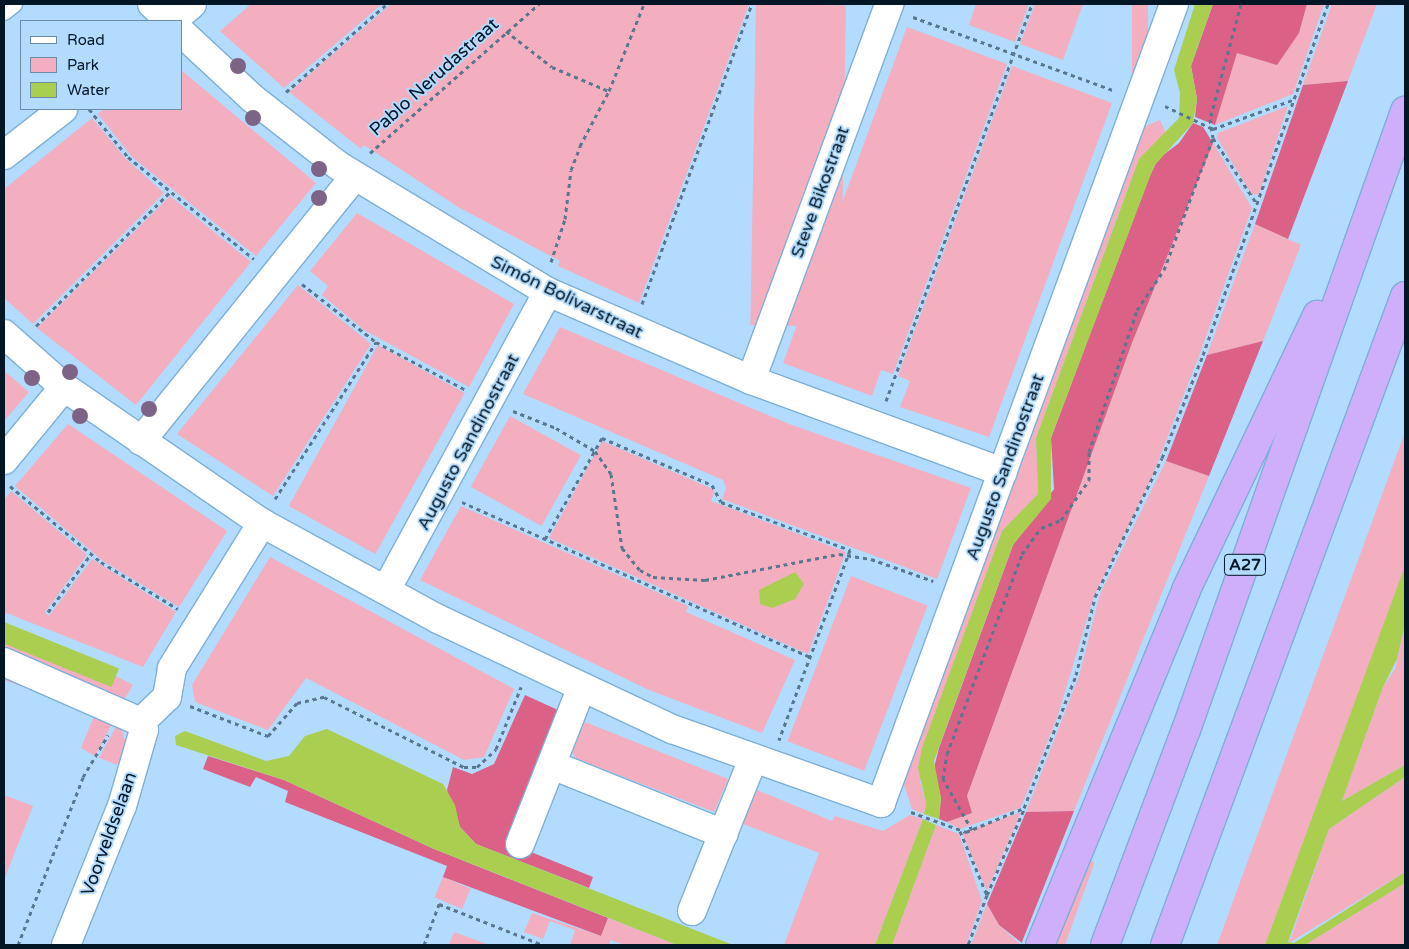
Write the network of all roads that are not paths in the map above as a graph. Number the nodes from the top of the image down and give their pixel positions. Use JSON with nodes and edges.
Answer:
{"nodes":[{"id":1,"x":14,"y":4,"type":"edge"},
{"id":2,"x":152,"y":4,"type":"edge"},
{"id":3,"x":192,"y":4,"type":"edge"},
{"id":4,"x":1174,"y":4,"type":"edge"},
{"id":5,"x":888,"y":6,"type":"edge"},
{"id":6,"x":4,"y":12,"type":"edge"},
{"id":7,"x":170,"y":20,"type":"edge"},
{"id":8,"x":172,"y":20,"type":"edge"},
{"id":9,"x":182,"y":33,"type":"edge"},
{"id":10,"x":62,"y":110,"type":"edge"},
{"id":11,"x":1405,"y":111,"type":"edge"},
{"id":12,"x":4,"y":155,"type":"edge"},
{"id":13,"x":354,"y":177,"type":"junction"},
{"id":14,"x":1380,"y":182,"type":"junction"},
{"id":15,"x":548,"y":292,"type":"junction"},
{"id":16,"x":1405,"y":296,"type":"edge"},
{"id":17,"x":10,"y":339,"type":"edge"},
{"id":18,"x":751,"y":380,"type":"junction"},
{"id":19,"x":64,"y":387,"type":"junction"},
{"id":20,"x":141,"y":441,"type":"junction"},
{"id":21,"x":4,"y":460,"type":"edge"},
{"id":22,"x":1003,"y":472,"type":"junction"},
{"id":23,"x":262,"y":523,"type":"junction"},
{"id":24,"x":386,"y":590,"type":"junction"},
{"id":25,"x":4,"y":662,"type":"edge"},
{"id":26,"x":581,"y":689,"type":"junction"},
{"id":27,"x":132,"y":716,"type":"junction"},
{"id":28,"x":752,"y":759,"type":"junction"},
{"id":29,"x":552,"y":765,"type":"junction"},
{"id":30,"x":724,"y":834,"type":"junction"},
{"id":31,"x":520,"y":844,"type":"dead end"},
{"id":32,"x":692,"y":911,"type":"dead end"},
{"id":33,"x":66,"y":945,"type":"edge"},
{"id":34,"x":1040,"y":945,"type":"edge"},
{"id":35,"x":1105,"y":945,"type":"edge"},
{"id":36,"x":1165,"y":945,"type":"edge"}],
"edges":[{"from":1,"to":6,"type":"lane"},
{"from":2,"to":7,"type":"street"},
{"from":3,"to":8,"type":"street"},
{"from":4,"to":22,"type":"street","name":"Augusto Sandinostraat"},
{"from":5,"to":18,"type":"street","name":"Steve Bikostraat"},
{"from":9,"to":13,"type":"street","name":"Simón Bolivarstraat"},
{"from":10,"to":12,"type":"street"},
{"from":11,"to":14,"type":"highway","number":"A27"},
{"from":13,"to":15,"type":"street","name":"Simón Bolivarstraat"},
{"from":13,"to":20,"type":"street"},
{"from":14,"to":34,"type":"highway","number":"A27"},
{"from":14,"to":35,"type":"highway","number":"A27"},
{"from":15,"to":18,"type":"street","name":"Simón Bolivarstraat"},
{"from":15,"to":24,"type":"street","name":"Augusto Sandinostraat"},
{"from":16,"to":36,"type":"highway"},
{"from":17,"to":19,"type":"street","name":"Augusto Sandinostraat"},
{"from":18,"to":22,"type":"street","name":"Simón Bolivarstraat"},
{"from":19,"to":20,"type":"street","name":"Augusto Sandinostraat"},
{"from":19,"to":21,"type":"street"},
{"from":20,"to":23,"type":"street","name":"Augusto Sandinostraat"},
{"from":22,"to":28,"type":"street","name":"Augusto Sandinostraat"},
{"from":23,"to":24,"type":"street","name":"Augusto Sandinostraat"},
{"from":23,"to":27,"type":"street"},
{"from":24,"to":26,"type":"street","name":"Augusto Sandinostraat"},
{"from":25,"to":27,"type":"street"},
{"from":26,"to":28,"type":"street","name":"Augusto Sandinostraat"},
{"from":26,"to":29,"type":"street"},
{"from":27,"to":33,"type":"street","name":"Voorveldselaan"},
{"from":28,"to":30,"type":"street"},
{"from":29,"to":30,"type":"street"},
{"from":29,"to":31,"type":"street"},
{"from":30,"to":32,"type":"street"}]}
